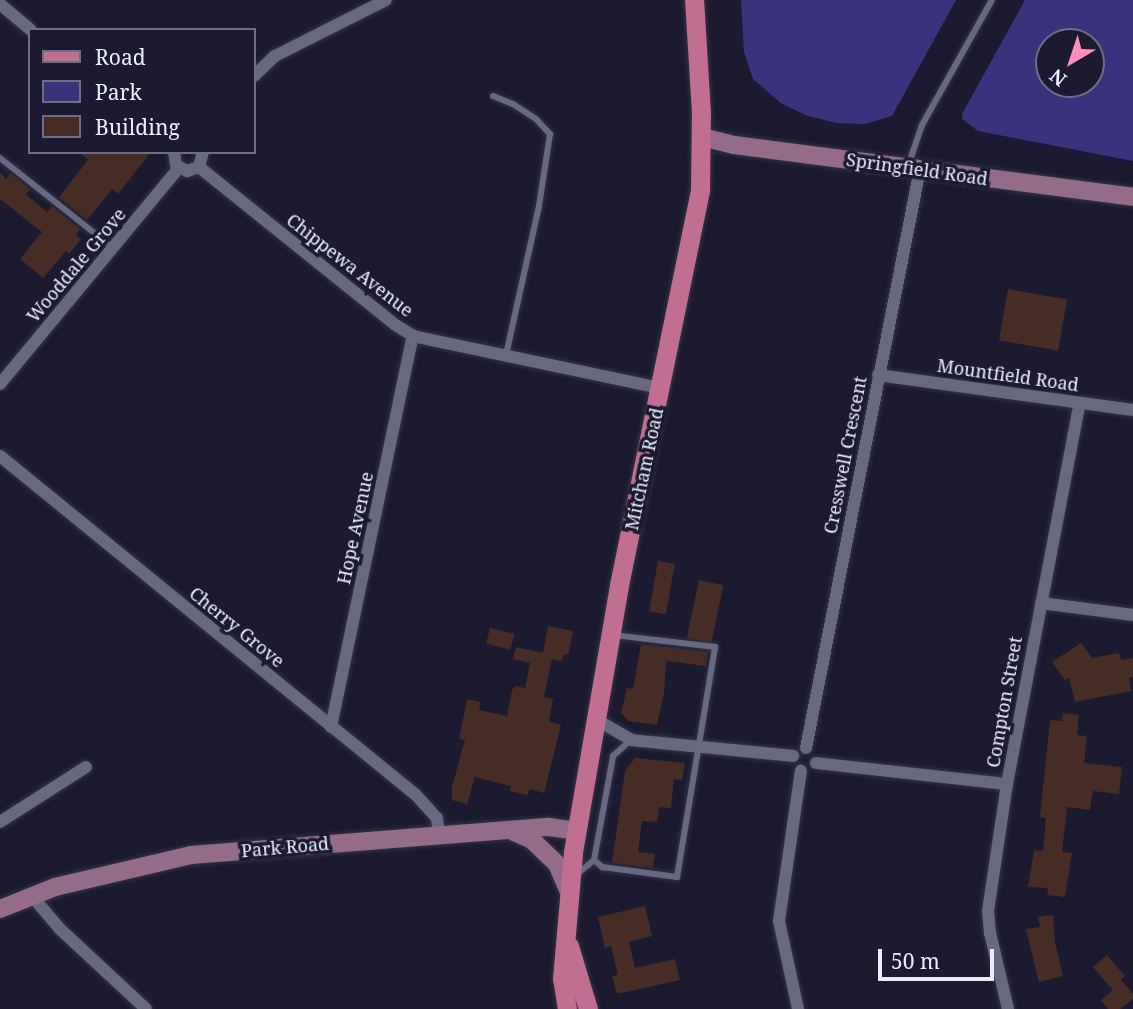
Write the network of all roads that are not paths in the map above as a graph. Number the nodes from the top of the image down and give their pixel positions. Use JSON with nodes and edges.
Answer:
{"nodes":[{"id":1,"x":386,"y":0,"type":"edge"},
{"id":2,"x":694,"y":0,"type":"edge"},
{"id":3,"x":992,"y":0,"type":"edge"},
{"id":4,"x":0,"y":4,"type":"edge"},
{"id":5,"x":29,"y":28,"type":"edge"},
{"id":6,"x":256,"y":74,"type":"edge"},
{"id":7,"x":493,"y":96,"type":"dead end"},
{"id":8,"x":702,"y":137,"type":"junction"},
{"id":9,"x":175,"y":154,"type":"edge"},
{"id":10,"x":202,"y":154,"type":"edge"},
{"id":11,"x":0,"y":158,"type":"edge"},
{"id":12,"x":199,"y":167,"type":"junction"},
{"id":13,"x":179,"y":168,"type":"junction"},
{"id":14,"x":914,"y":168,"type":"junction"},
{"id":15,"x":1133,"y":197,"type":"edge"},
{"id":16,"x":112,"y":247,"type":"junction"},
{"id":17,"x":413,"y":336,"type":"junction"},
{"id":18,"x":506,"y":355,"type":"junction"},
{"id":19,"x":878,"y":375,"type":"junction"},
{"id":20,"x":0,"y":384,"type":"edge"},
{"id":21,"x":660,"y":388,"type":"junction"},
{"id":22,"x":1080,"y":403,"type":"junction"},
{"id":23,"x":1133,"y":410,"type":"edge"},
{"id":24,"x":0,"y":456,"type":"edge"},
{"id":25,"x":1041,"y":603,"type":"junction"},
{"id":26,"x":1133,"y":615,"type":"edge"},
{"id":27,"x":611,"y":635,"type":"junction"},
{"id":28,"x":597,"y":720,"type":"junction"},
{"id":29,"x":331,"y":727,"type":"junction"},
{"id":30,"x":631,"y":740,"type":"junction"},
{"id":31,"x":700,"y":747,"type":"junction"},
{"id":32,"x":806,"y":748,"type":"junction"},
{"id":33,"x":591,"y":754,"type":"junction"},
{"id":34,"x":613,"y":757,"type":"junction"},
{"id":35,"x":793,"y":757,"type":"junction"},
{"id":36,"x":816,"y":763,"type":"junction"},
{"id":37,"x":86,"y":767,"type":"dead end"},
{"id":38,"x":801,"y":771,"type":"junction"},
{"id":39,"x":1007,"y":784,"type":"junction"},
{"id":40,"x":0,"y":822,"type":"edge"},
{"id":41,"x":511,"y":830,"type":"junction"},
{"id":42,"x":577,"y":831,"type":"junction"},
{"id":43,"x":439,"y":834,"type":"junction"},
{"id":44,"x":594,"y":860,"type":"junction"},
{"id":45,"x":569,"y":885,"type":"junction"},
{"id":46,"x":31,"y":895,"type":"junction"},
{"id":47,"x":1,"y":907,"type":"edge"},
{"id":48,"x":567,"y":938,"type":"junction"},
{"id":49,"x":146,"y":1009,"type":"edge"},
{"id":50,"x":567,"y":1009,"type":"edge"},
{"id":51,"x":588,"y":1009,"type":"edge"},
{"id":52,"x":798,"y":1009,"type":"edge"},
{"id":53,"x":1008,"y":1009,"type":"edge"}],
"edges":[{"from":1,"to":6,"type":"street"},
{"from":2,"to":8,"type":"main road","name":"Mitcham Road"},
{"from":3,"to":14,"type":"lane"},
{"from":4,"to":5,"type":"street"},
{"from":7,"to":18,"type":"lane"},
{"from":8,"to":14,"type":"street","name":"Springfield Road"},
{"from":8,"to":21,"type":"main road","name":"Mitcham Road"},
{"from":9,"to":13,"type":"street"},
{"from":10,"to":12,"type":"street"},
{"from":11,"to":16,"type":"lane"},
{"from":12,"to":13,"type":"street"},
{"from":12,"to":17,"type":"street","name":"Chippewa Avenue"},
{"from":13,"to":16,"type":"street","name":"Wooddale Grove"},
{"from":14,"to":15,"type":"street","name":"Springfield Road"},
{"from":14,"to":19,"type":"street","name":"Cresswell Crescent"},
{"from":16,"to":20,"type":"street","name":"Wooddale Grove"},
{"from":17,"to":18,"type":"street","name":"Chippewa Avenue"},
{"from":17,"to":29,"type":"street","name":"Hope Avenue"},
{"from":18,"to":21,"type":"street","name":"Chippewa Avenue"},
{"from":19,"to":22,"type":"street","name":"Mountfield Road"},
{"from":19,"to":32,"type":"street","name":"Cresswell Crescent"},
{"from":21,"to":27,"type":"main road","name":"Mitcham Road"},
{"from":22,"to":23,"type":"street","name":"Mountfield Road"},
{"from":22,"to":25,"type":"street","name":"Compton Street"},
{"from":24,"to":29,"type":"street","name":"Cherry Grove"},
{"from":25,"to":26,"type":"street"},
{"from":25,"to":39,"type":"street","name":"Compton Street"},
{"from":27,"to":28,"type":"main road","name":"Mitcham Road"},
{"from":27,"to":31,"type":"lane"},
{"from":28,"to":30,"type":"street"},
{"from":28,"to":33,"type":"main road","name":"Mitcham Road"},
{"from":29,"to":43,"type":"street","name":"Cherry Grove"},
{"from":30,"to":31,"type":"street"},
{"from":30,"to":34,"type":"lane"},
{"from":31,"to":35,"type":"street"},
{"from":31,"to":44,"type":"lane"},
{"from":32,"to":35,"type":"street"},
{"from":32,"to":36,"type":"street"},
{"from":33,"to":34,"type":"lane"},
{"from":33,"to":42,"type":"main road","name":"Mitcham Road"},
{"from":34,"to":44,"type":"lane"},
{"from":35,"to":38,"type":"street"},
{"from":36,"to":38,"type":"street"},
{"from":36,"to":39,"type":"street"},
{"from":37,"to":40,"type":"street"},
{"from":38,"to":52,"type":"street"},
{"from":39,"to":53,"type":"street","name":"Compton Street"},
{"from":41,"to":42,"type":"street","name":"Park Road"},
{"from":41,"to":43,"type":"street","name":"Park Road"},
{"from":41,"to":45,"type":"street"},
{"from":42,"to":45,"type":"main road","name":"Mitcham Road"},
{"from":43,"to":46,"type":"street","name":"Park Road"},
{"from":44,"to":45,"type":"lane"},
{"from":45,"to":48,"type":"main road","name":"Mitcham Road"},
{"from":46,"to":47,"type":"street","name":"Park Road"},
{"from":46,"to":49,"type":"street"},
{"from":48,"to":50,"type":"main road","name":"Mitcham Road"},
{"from":48,"to":51,"type":"main road","name":"Mitcham Road"}]}
